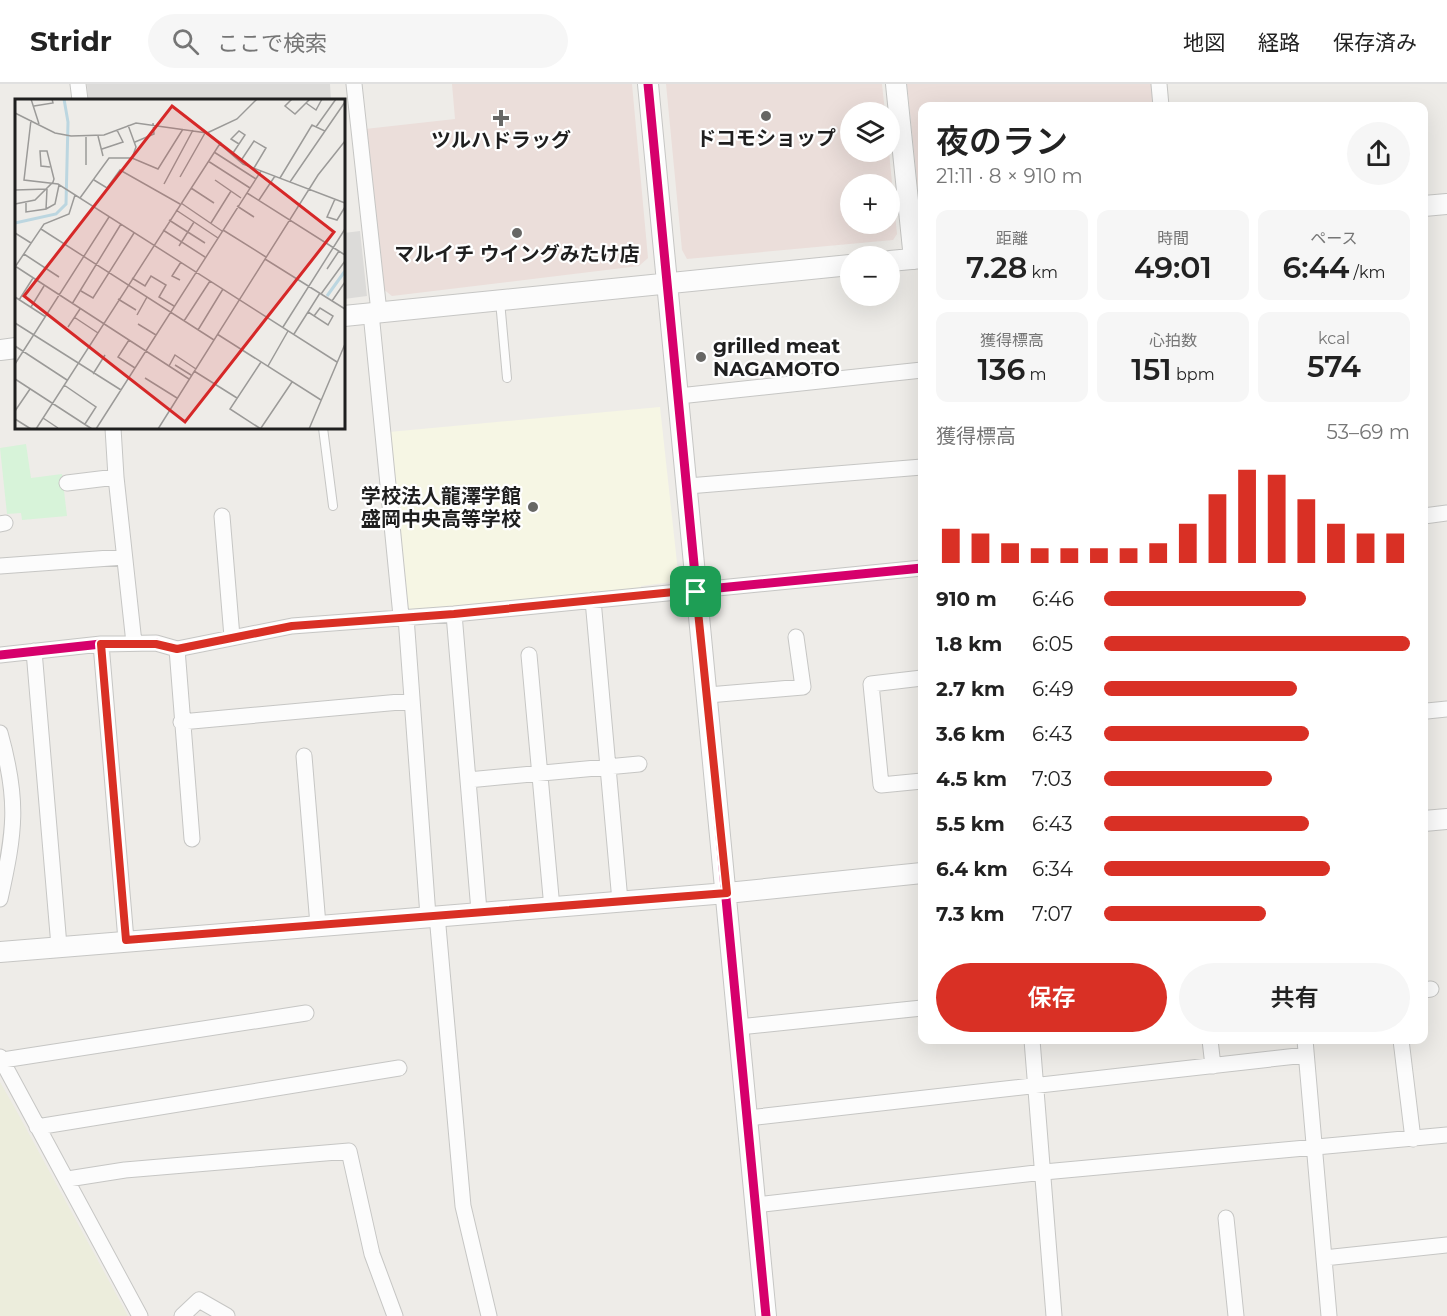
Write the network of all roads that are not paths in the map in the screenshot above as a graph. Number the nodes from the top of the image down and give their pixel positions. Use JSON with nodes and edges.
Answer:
{"nodes":[{"id":1,"x":78,"y":84,"type":"edge"},
{"id":2,"x":354,"y":84,"type":"edge"},
{"id":3,"x":648,"y":84,"type":"edge"},
{"id":4,"x":896,"y":84,"type":"edge"},
{"id":5,"x":1158,"y":84,"type":"edge"},
{"id":6,"x":80,"y":99,"type":"edge"},
{"id":7,"x":1160,"y":102,"type":"edge"},
{"id":8,"x":1447,"y":204,"type":"edge"},
{"id":9,"x":1428,"y":206,"type":"edge"},
{"id":10,"x":918,"y":258,"type":"edge"},
{"id":11,"x":900,"y":260,"type":"edge"},
{"id":12,"x":840,"y":266,"type":"edge"},
{"id":13,"x":666,"y":281,"type":"junction"},
{"id":14,"x":500,"y":299,"type":"junction"},
{"id":15,"x":375,"y":313,"type":"junction"},
{"id":16,"x":345,"y":316,"type":"edge"},
{"id":17,"x":15,"y":348,"type":"edge"},
{"id":18,"x":0,"y":350,"type":"edge"},
{"id":19,"x":918,"y":370,"type":"edge"},
{"id":20,"x":507,"y":378,"type":"dead end"},
{"id":21,"x":679,"y":396,"type":"junction"},
{"id":22,"x":113,"y":429,"type":"edge"},
{"id":23,"x":323,"y":429,"type":"edge"},
{"id":24,"x":918,"y":467,"type":"edge"},
{"id":25,"x":116,"y":477,"type":"junction"},
{"id":26,"x":67,"y":483,"type":"dead end"},
{"id":27,"x":688,"y":486,"type":"junction"},
{"id":28,"x":333,"y":506,"type":"dead end"},
{"id":29,"x":1447,"y":513,"type":"edge"},
{"id":30,"x":1428,"y":515,"type":"edge"},
{"id":31,"x":222,"y":516,"type":"dead end"},
{"id":32,"x":124,"y":557,"type":"junction"},
{"id":33,"x":0,"y":566,"type":"edge"},
{"id":34,"x":918,"y":568,"type":"edge"},
{"id":35,"x":696,"y":592,"type":"junction"},
{"id":36,"x":594,"y":600,"type":"junction"},
{"id":37,"x":454,"y":614,"type":"junction"},
{"id":38,"x":404,"y":617,"type":"junction"},
{"id":39,"x":232,"y":637,"type":"junction"},
{"id":40,"x":796,"y":637,"type":"dead end"},
{"id":41,"x":134,"y":643,"type":"junction"},
{"id":42,"x":101,"y":644,"type":"junction"},
{"id":43,"x":177,"y":649,"type":"junction"},
{"id":44,"x":34,"y":651,"type":"junction"},
{"id":45,"x":0,"y":654,"type":"edge"},
{"id":46,"x":529,"y":655,"type":"dead end"},
{"id":47,"x":918,"y":678,"type":"edge"},
{"id":48,"x":708,"y":695,"type":"junction"},
{"id":49,"x":411,"y":701,"type":"junction"},
{"id":50,"x":1447,"y":709,"type":"edge"},
{"id":51,"x":1428,"y":711,"type":"edge"},
{"id":52,"x":181,"y":722,"type":"junction"},
{"id":53,"x":0,"y":733,"type":"edge"},
{"id":54,"x":304,"y":756,"type":"dead end"},
{"id":55,"x":639,"y":764,"type":"dead end"},
{"id":56,"x":607,"y":768,"type":"junction"},
{"id":57,"x":538,"y":774,"type":"junction"},
{"id":58,"x":468,"y":780,"type":"junction"},
{"id":59,"x":918,"y":781,"type":"edge"},
{"id":60,"x":6,"y":788,"type":"edge"},
{"id":61,"x":1447,"y":819,"type":"edge"},
{"id":62,"x":1428,"y":821,"type":"edge"},
{"id":63,"x":192,"y":839,"type":"dead end"},
{"id":64,"x":5,"y":852,"type":"edge"},
{"id":65,"x":918,"y":873,"type":"edge"},
{"id":66,"x":727,"y":893,"type":"junction"},
{"id":67,"x":0,"y":899,"type":"edge"},
{"id":68,"x":620,"y":901,"type":"junction"},
{"id":69,"x":552,"y":908,"type":"junction"},
{"id":70,"x":479,"y":911,"type":"junction"},
{"id":71,"x":432,"y":915,"type":"junction"},
{"id":72,"x":318,"y":926,"type":"junction"},
{"id":73,"x":126,"y":940,"type":"junction"},
{"id":74,"x":59,"y":946,"type":"junction"},
{"id":75,"x":0,"y":952,"type":"edge"},
{"id":76,"x":918,"y":1008,"type":"edge"},
{"id":77,"x":306,"y":1013,"type":"dead end"},
{"id":78,"x":739,"y":1027,"type":"junction"},
{"id":79,"x":1032,"y":1044,"type":"edge"},
{"id":80,"x":1210,"y":1044,"type":"edge"},
{"id":81,"x":1401,"y":1044,"type":"edge"},
{"id":82,"x":1305,"y":1047,"type":"edge"},
{"id":83,"x":1,"y":1058,"type":"edge"},
{"id":84,"x":1213,"y":1066,"type":"junction"},
{"id":85,"x":399,"y":1068,"type":"dead end"},
{"id":86,"x":1036,"y":1086,"type":"junction"},
{"id":87,"x":748,"y":1118,"type":"junction"},
{"id":88,"x":37,"y":1127,"type":"junction"},
{"id":89,"x":1447,"y":1135,"type":"edge"},
{"id":90,"x":1413,"y":1139,"type":"junction"},
{"id":91,"x":1316,"y":1148,"type":"junction"},
{"id":92,"x":1044,"y":1172,"type":"junction"},
{"id":93,"x":68,"y":1179,"type":"junction"},
{"id":94,"x":756,"y":1205,"type":"junction"},
{"id":95,"x":1226,"y":1218,"type":"dead end"},
{"id":96,"x":1447,"y":1245,"type":"edge"},
{"id":97,"x":1324,"y":1258,"type":"junction"},
{"id":98,"x":392,"y":1315,"type":"edge"},
{"id":99,"x":140,"y":1316,"type":"edge"},
{"id":100,"x":182,"y":1316,"type":"edge"},
{"id":101,"x":227,"y":1316,"type":"edge"},
{"id":102,"x":489,"y":1316,"type":"edge"},
{"id":103,"x":766,"y":1316,"type":"edge"},
{"id":104,"x":1054,"y":1316,"type":"edge"},
{"id":105,"x":1236,"y":1316,"type":"edge"},
{"id":106,"x":1329,"y":1316,"type":"edge"}],
"edges":[{"from":1,"to":6,"type":"street"},
{"from":2,"to":15,"type":"street"},
{"from":3,"to":13,"type":"street"},
{"from":4,"to":10,"type":"street"},
{"from":5,"to":7,"type":"street"},
{"from":8,"to":9,"type":"street"},
{"from":10,"to":11,"type":"street"},
{"from":12,"to":13,"type":"street"},
{"from":13,"to":14,"type":"street"},
{"from":13,"to":21,"type":"street"},
{"from":14,"to":15,"type":"street"},
{"from":14,"to":20,"type":"lane"},
{"from":15,"to":16,"type":"street"},
{"from":15,"to":38,"type":"street"},
{"from":17,"to":18,"type":"street"},
{"from":19,"to":21,"type":"street"},
{"from":21,"to":27,"type":"street"},
{"from":22,"to":25,"type":"street"},
{"from":23,"to":28,"type":"lane"},
{"from":24,"to":27,"type":"street"},
{"from":25,"to":26,"type":"street"},
{"from":25,"to":32,"type":"street"},
{"from":27,"to":35,"type":"street"},
{"from":29,"to":30,"type":"street"},
{"from":31,"to":39,"type":"street"},
{"from":32,"to":33,"type":"street"},
{"from":32,"to":41,"type":"street"},
{"from":34,"to":35,"type":"street"},
{"from":35,"to":36,"type":"street"},
{"from":35,"to":48,"type":"street"},
{"from":36,"to":37,"type":"street"},
{"from":36,"to":56,"type":"street"},
{"from":37,"to":38,"type":"street"},
{"from":37,"to":58,"type":"street"},
{"from":38,"to":39,"type":"street"},
{"from":38,"to":49,"type":"street"},
{"from":39,"to":43,"type":"street"},
{"from":40,"to":48,"type":"street"},
{"from":41,"to":42,"type":"street"},
{"from":41,"to":43,"type":"street"},
{"from":42,"to":44,"type":"street"},
{"from":42,"to":73,"type":"street"},
{"from":43,"to":52,"type":"street"},
{"from":44,"to":45,"type":"street"},
{"from":44,"to":74,"type":"street"},
{"from":46,"to":57,"type":"street"},
{"from":47,"to":59,"type":"street"},
{"from":48,"to":66,"type":"street"},
{"from":49,"to":52,"type":"street"},
{"from":49,"to":71,"type":"street"},
{"from":50,"to":51,"type":"street"},
{"from":52,"to":63,"type":"street"},
{"from":53,"to":60,"type":"street"},
{"from":54,"to":72,"type":"street"},
{"from":55,"to":56,"type":"street"},
{"from":56,"to":57,"type":"street"},
{"from":56,"to":68,"type":"street"},
{"from":57,"to":58,"type":"street"},
{"from":57,"to":69,"type":"street"},
{"from":58,"to":70,"type":"street"},
{"from":60,"to":64,"type":"street"},
{"from":61,"to":62,"type":"street"},
{"from":64,"to":67,"type":"street"},
{"from":65,"to":66,"type":"street"},
{"from":66,"to":68,"type":"street"},
{"from":66,"to":78,"type":"street"},
{"from":68,"to":69,"type":"street"},
{"from":69,"to":70,"type":"street"},
{"from":70,"to":71,"type":"street"},
{"from":71,"to":72,"type":"street"},
{"from":71,"to":102,"type":"street"},
{"from":72,"to":73,"type":"street"},
{"from":73,"to":74,"type":"street"},
{"from":74,"to":75,"type":"street"},
{"from":76,"to":78,"type":"street"},
{"from":77,"to":83,"type":"street"},
{"from":78,"to":87,"type":"street"},
{"from":79,"to":86,"type":"street"},
{"from":80,"to":84,"type":"street"},
{"from":81,"to":90,"type":"street"},
{"from":82,"to":84,"type":"street"},
{"from":82,"to":91,"type":"street"},
{"from":83,"to":88,"type":"street"},
{"from":84,"to":86,"type":"street"},
{"from":85,"to":88,"type":"street"},
{"from":86,"to":87,"type":"street"},
{"from":86,"to":92,"type":"street"},
{"from":87,"to":94,"type":"street"},
{"from":88,"to":93,"type":"street"},
{"from":89,"to":90,"type":"street"},
{"from":90,"to":91,"type":"street"},
{"from":91,"to":92,"type":"street"},
{"from":91,"to":97,"type":"street"},
{"from":92,"to":94,"type":"street"},
{"from":92,"to":104,"type":"street"},
{"from":93,"to":98,"type":"street"},
{"from":93,"to":99,"type":"street"},
{"from":94,"to":103,"type":"street"},
{"from":95,"to":105,"type":"street"},
{"from":96,"to":97,"type":"street"},
{"from":97,"to":106,"type":"street"},
{"from":100,"to":101,"type":"street"}]}
